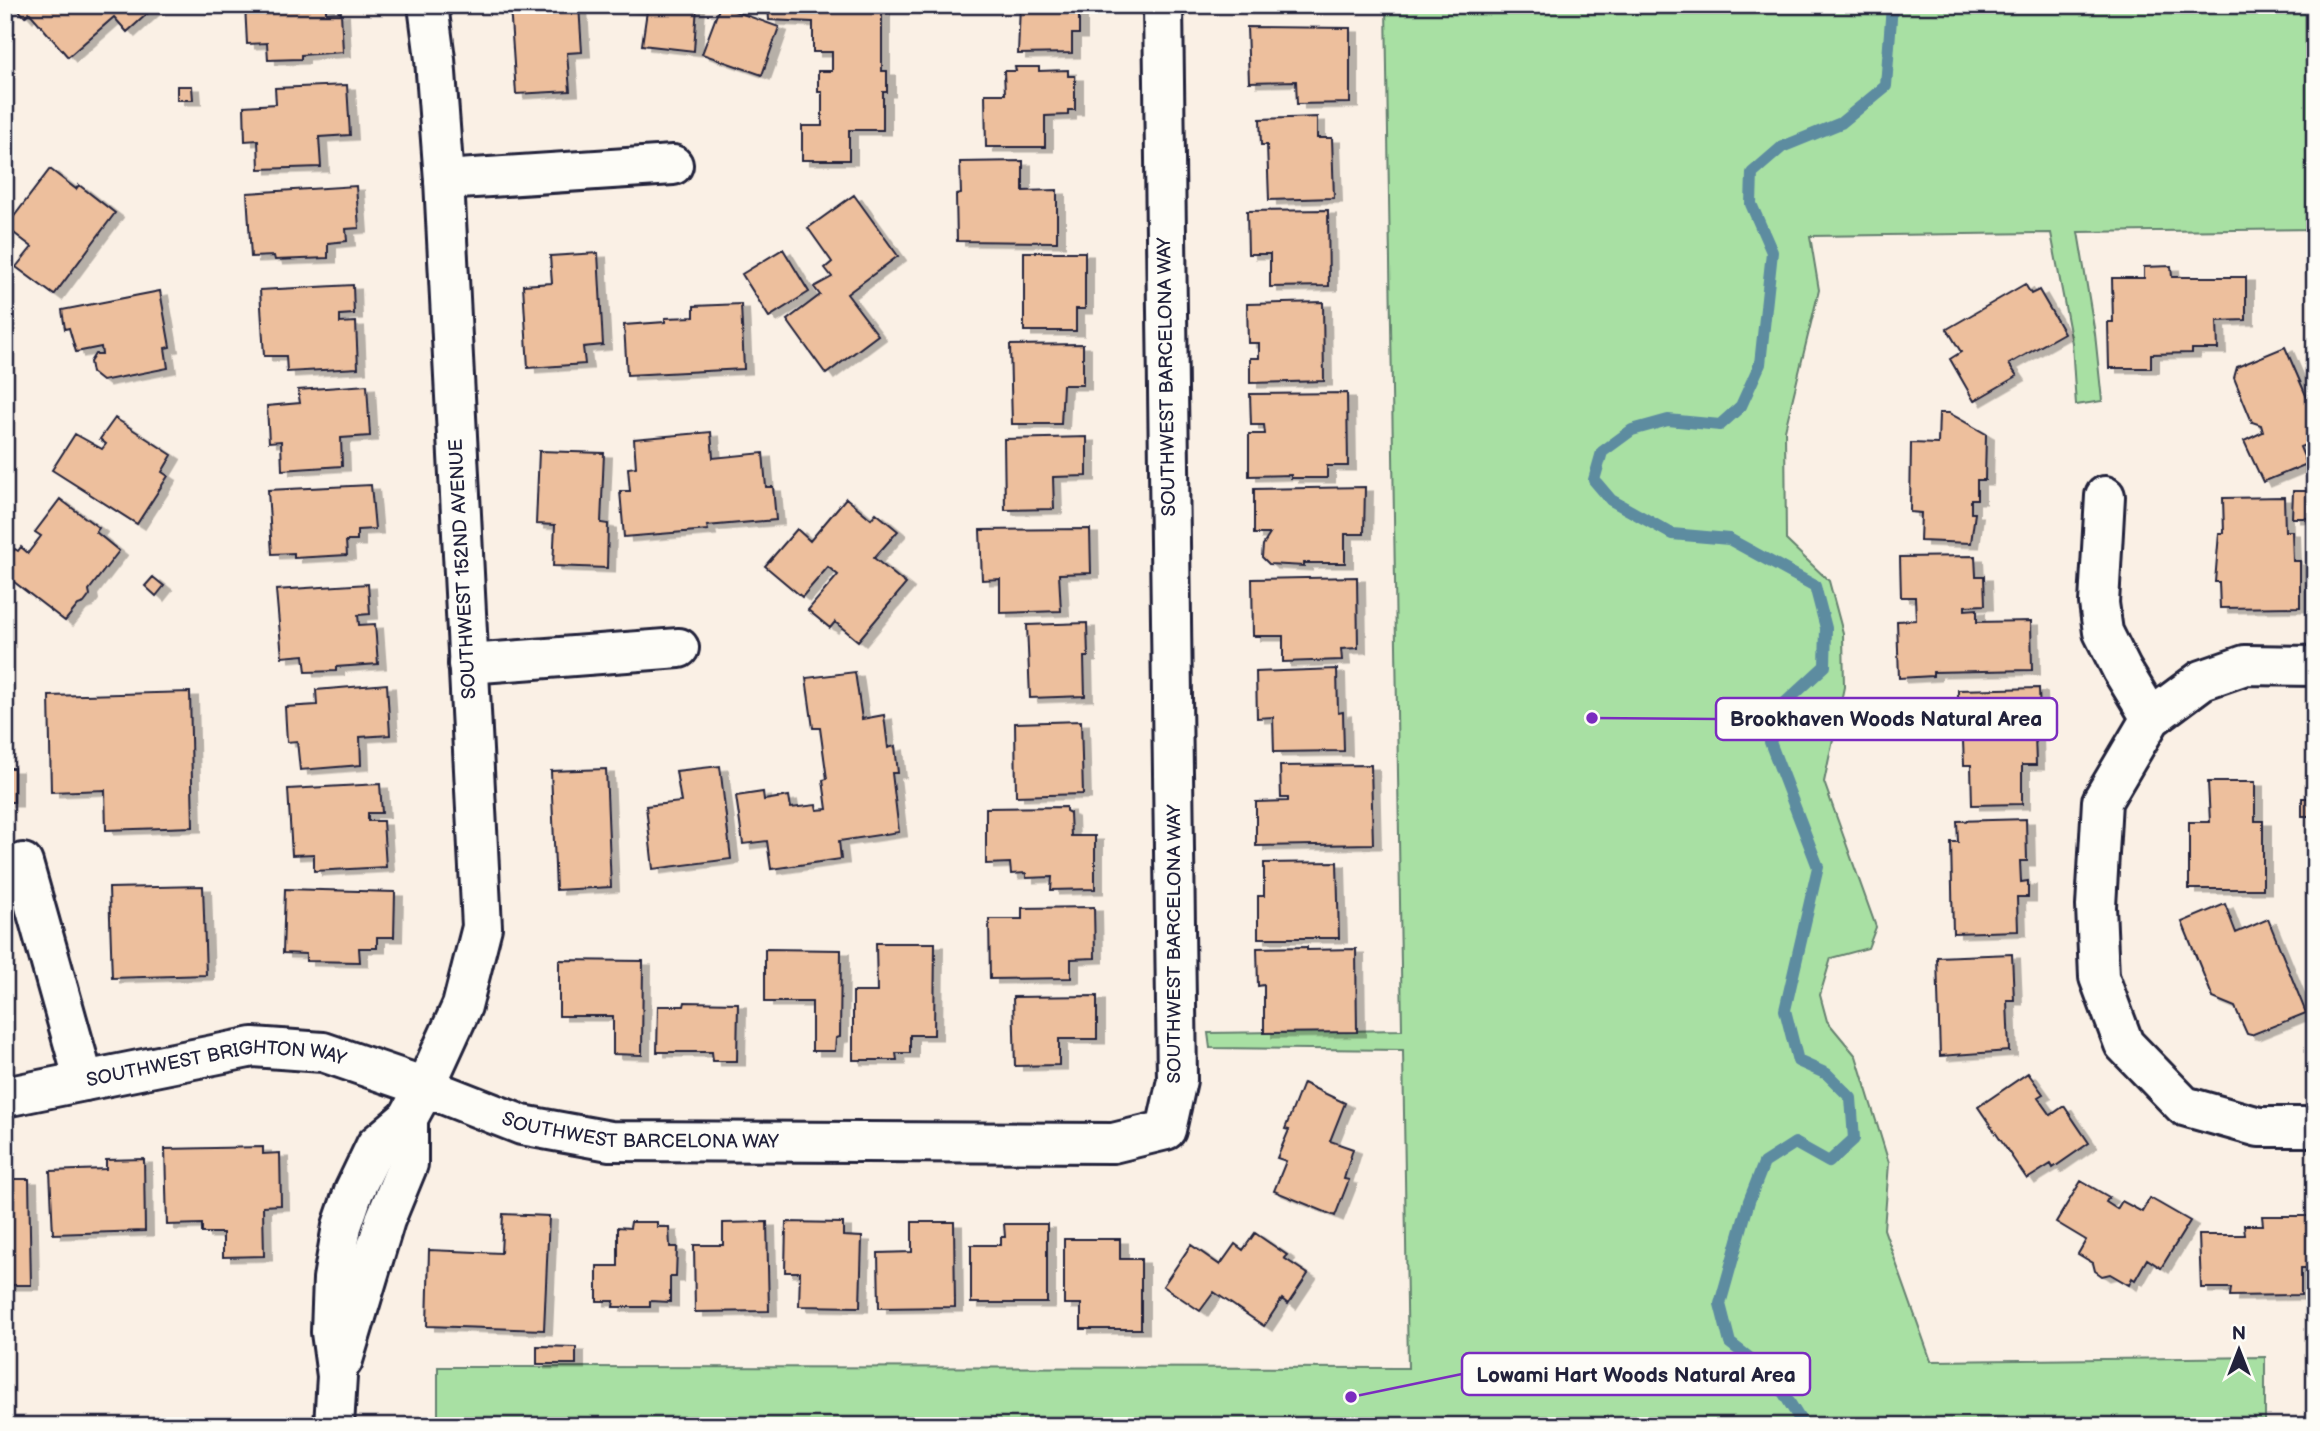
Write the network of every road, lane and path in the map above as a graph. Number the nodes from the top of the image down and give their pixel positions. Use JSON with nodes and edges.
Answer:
{"nodes":[{"id":1,"x":428,"y":5,"type":"edge"},
{"id":2,"x":1163,"y":5,"type":"edge"},
{"id":3,"x":673,"y":164,"type":"dead end"},
{"id":4,"x":444,"y":180,"type":"junction"},
{"id":5,"x":2105,"y":496,"type":"dead end"},
{"id":6,"x":679,"y":648,"type":"dead end"},
{"id":7,"x":468,"y":664,"type":"junction"},
{"id":8,"x":2315,"y":666,"type":"edge"},
{"id":9,"x":2151,"y":718,"type":"junction"},
{"id":10,"x":23,"y":863,"type":"dead end"},
{"id":11,"x":84,"y":1081,"type":"junction"},
{"id":12,"x":5,"y":1097,"type":"edge"},
{"id":13,"x":416,"y":1102,"type":"junction"},
{"id":14,"x":2315,"y":1127,"type":"edge"},
{"id":15,"x":334,"y":1426,"type":"edge"}],
"edges":[{"from":1,"to":4,"type":"street","name":"SOUTHWEST 152ND AVENUE"},
{"from":2,"to":13,"type":"street","name":"SOUTHWEST BARCELONA WAY"},
{"from":3,"to":4,"type":"street"},
{"from":4,"to":7,"type":"street","name":"SOUTHWEST 152ND AVENUE"},
{"from":5,"to":9,"type":"street"},
{"from":6,"to":7,"type":"street"},
{"from":7,"to":13,"type":"street","name":"SOUTHWEST 152ND AVENUE"},
{"from":8,"to":9,"type":"street"},
{"from":9,"to":14,"type":"street"},
{"from":10,"to":11,"type":"street"},
{"from":11,"to":12,"type":"street","name":"SOUTHWEST BRIGHTON WAY"},
{"from":11,"to":13,"type":"street","name":"SOUTHWEST BRIGHTON WAY"},
{"from":13,"to":15,"type":"street","name":"SOUTHWEST 152ND AVENUE"}]}
